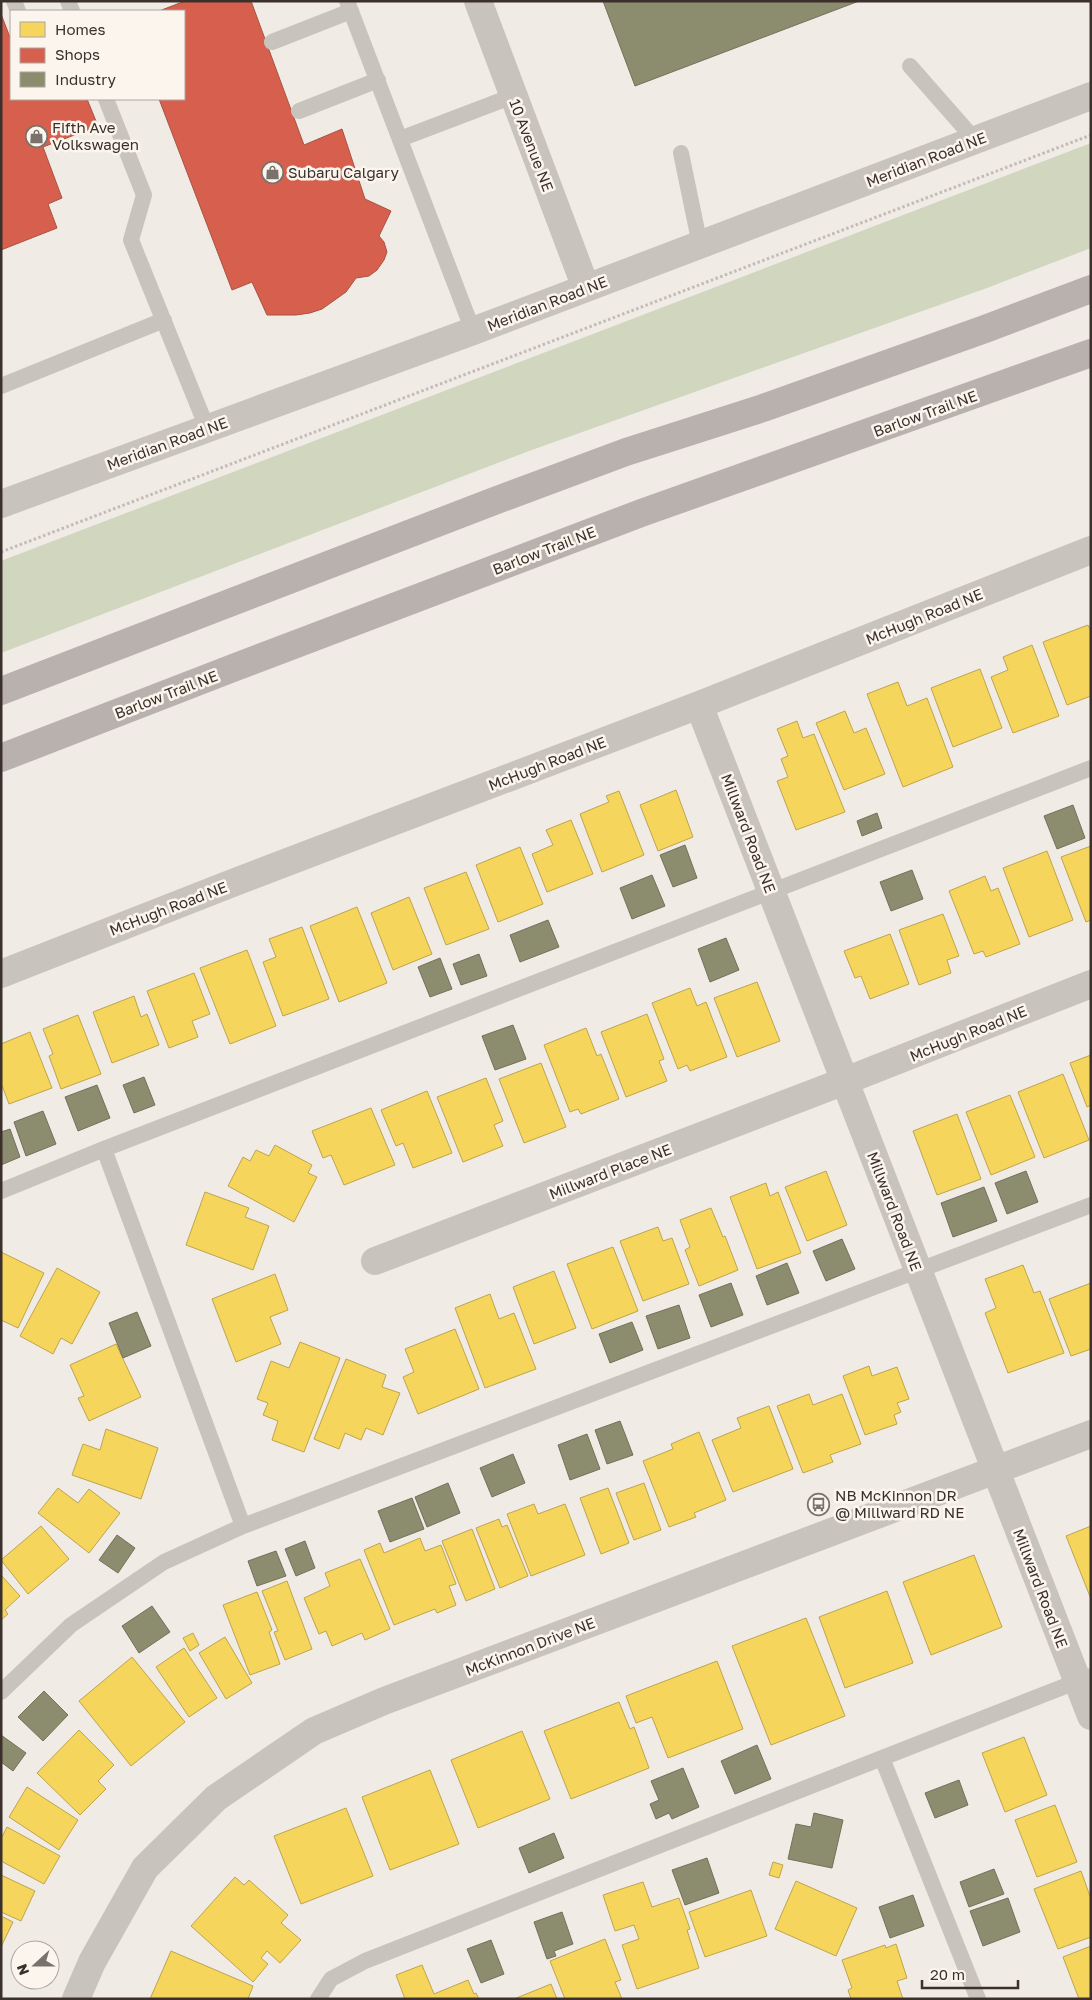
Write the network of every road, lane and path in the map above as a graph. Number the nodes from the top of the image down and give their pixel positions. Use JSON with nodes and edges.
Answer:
{"nodes":[{"id":1,"x":478,"y":1,"type":"edge"},
{"id":2,"x":349,"y":6,"type":"edge"},
{"id":3,"x":272,"y":42,"type":"dead end"},
{"id":4,"x":910,"y":66,"type":"dead end"},
{"id":5,"x":378,"y":80,"type":"junction"},
{"id":6,"x":513,"y":96,"type":"junction"},
{"id":7,"x":1091,"y":96,"type":"edge"},
{"id":8,"x":106,"y":100,"type":"edge"},
{"id":9,"x":299,"y":111,"type":"dead end"},
{"id":10,"x":1091,"y":135,"type":"edge"},
{"id":11,"x":400,"y":139,"type":"junction"},
{"id":12,"x":975,"y":140,"type":"junction"},
{"id":13,"x":681,"y":153,"type":"dead end"},
{"id":14,"x":700,"y":245,"type":"junction"},
{"id":15,"x":586,"y":288,"type":"junction"},
{"id":16,"x":1091,"y":289,"type":"edge"},
{"id":17,"x":164,"y":320,"type":"junction"},
{"id":18,"x":473,"y":331,"type":"junction"},
{"id":19,"x":1091,"y":353,"type":"edge"},
{"id":20,"x":1,"y":386,"type":"edge"},
{"id":21,"x":207,"y":428,"type":"junction"},
{"id":22,"x":1,"y":504,"type":"edge"},
{"id":23,"x":1091,"y":550,"type":"edge"},
{"id":24,"x":1,"y":552,"type":"edge"},
{"id":25,"x":1,"y":691,"type":"edge"},
{"id":26,"x":699,"y":705,"type":"junction"},
{"id":27,"x":1,"y":758,"type":"edge"},
{"id":28,"x":1091,"y":768,"type":"edge"},
{"id":29,"x":771,"y":891,"type":"junction"},
{"id":30,"x":1,"y":974,"type":"edge"},
{"id":31,"x":1091,"y":984,"type":"edge"},
{"id":32,"x":845,"y":1081,"type":"junction"},
{"id":33,"x":104,"y":1149,"type":"junction"},
{"id":34,"x":1,"y":1191,"type":"edge"},
{"id":35,"x":1091,"y":1205,"type":"edge"},
{"id":36,"x":375,"y":1262,"type":"dead end"},
{"id":37,"x":918,"y":1272,"type":"junction"},
{"id":38,"x":1091,"y":1434,"type":"edge"},
{"id":39,"x":996,"y":1471,"type":"junction"},
{"id":40,"x":243,"y":1526,"type":"junction"},
{"id":41,"x":1084,"y":1678,"type":"edge"},
{"id":42,"x":1,"y":1692,"type":"edge"},
{"id":43,"x":1091,"y":1716,"type":"edge"},
{"id":44,"x":882,"y":1758,"type":"junction"},
{"id":45,"x":76,"y":1999,"type":"edge"},
{"id":46,"x":318,"y":1999,"type":"edge"},
{"id":47,"x":978,"y":1999,"type":"edge"}],
"edges":[{"from":1,"to":6,"type":"street","name":"10 Avenue NE"},
{"from":2,"to":3,"type":"lane"},
{"from":2,"to":5,"type":"lane"},
{"from":4,"to":12,"type":"lane"},
{"from":5,"to":9,"type":"lane"},
{"from":5,"to":11,"type":"lane"},
{"from":6,"to":11,"type":"lane"},
{"from":6,"to":15,"type":"street","name":"10 Avenue NE"},
{"from":7,"to":12,"type":"street","name":"Meridian Road NE"},
{"from":8,"to":17,"type":"lane"},
{"from":10,"to":24,"type":"path"},
{"from":11,"to":18,"type":"lane"},
{"from":12,"to":14,"type":"street","name":"Meridian Road NE"},
{"from":13,"to":14,"type":"lane"},
{"from":14,"to":15,"type":"street","name":"Meridian Road NE"},
{"from":15,"to":18,"type":"street","name":"Meridian Road NE"},
{"from":16,"to":25,"type":"main road"},
{"from":17,"to":20,"type":"lane"},
{"from":17,"to":21,"type":"lane"},
{"from":18,"to":21,"type":"street","name":"Meridian Road NE"},
{"from":19,"to":27,"type":"main road","name":"Barlow Trail NE"},
{"from":21,"to":22,"type":"street","name":"Meridian Road NE"},
{"from":23,"to":26,"type":"street","name":"McHugh Road NE"},
{"from":26,"to":29,"type":"street","name":"Millward Road NE"},
{"from":26,"to":30,"type":"street","name":"McHugh Road NE"},
{"from":28,"to":29,"type":"lane"},
{"from":29,"to":32,"type":"street","name":"Millward Road NE"},
{"from":29,"to":33,"type":"lane"},
{"from":31,"to":32,"type":"street","name":"McHugh Road NE"},
{"from":32,"to":36,"type":"street","name":"Millward Place NE"},
{"from":32,"to":37,"type":"street","name":"Millward Road NE"},
{"from":33,"to":34,"type":"lane"},
{"from":33,"to":40,"type":"lane"},
{"from":35,"to":37,"type":"lane"},
{"from":37,"to":39,"type":"street","name":"Millward Road NE"},
{"from":37,"to":40,"type":"lane"},
{"from":38,"to":39,"type":"street","name":"McKinnon Drive NE"},
{"from":39,"to":41,"type":"street","name":"Millward Road NE"},
{"from":39,"to":45,"type":"street","name":"McKinnon Drive NE"},
{"from":40,"to":42,"type":"lane"},
{"from":41,"to":43,"type":"street","name":"Millward Road NE"},
{"from":41,"to":44,"type":"lane"},
{"from":44,"to":46,"type":"lane"},
{"from":44,"to":47,"type":"lane"}]}
